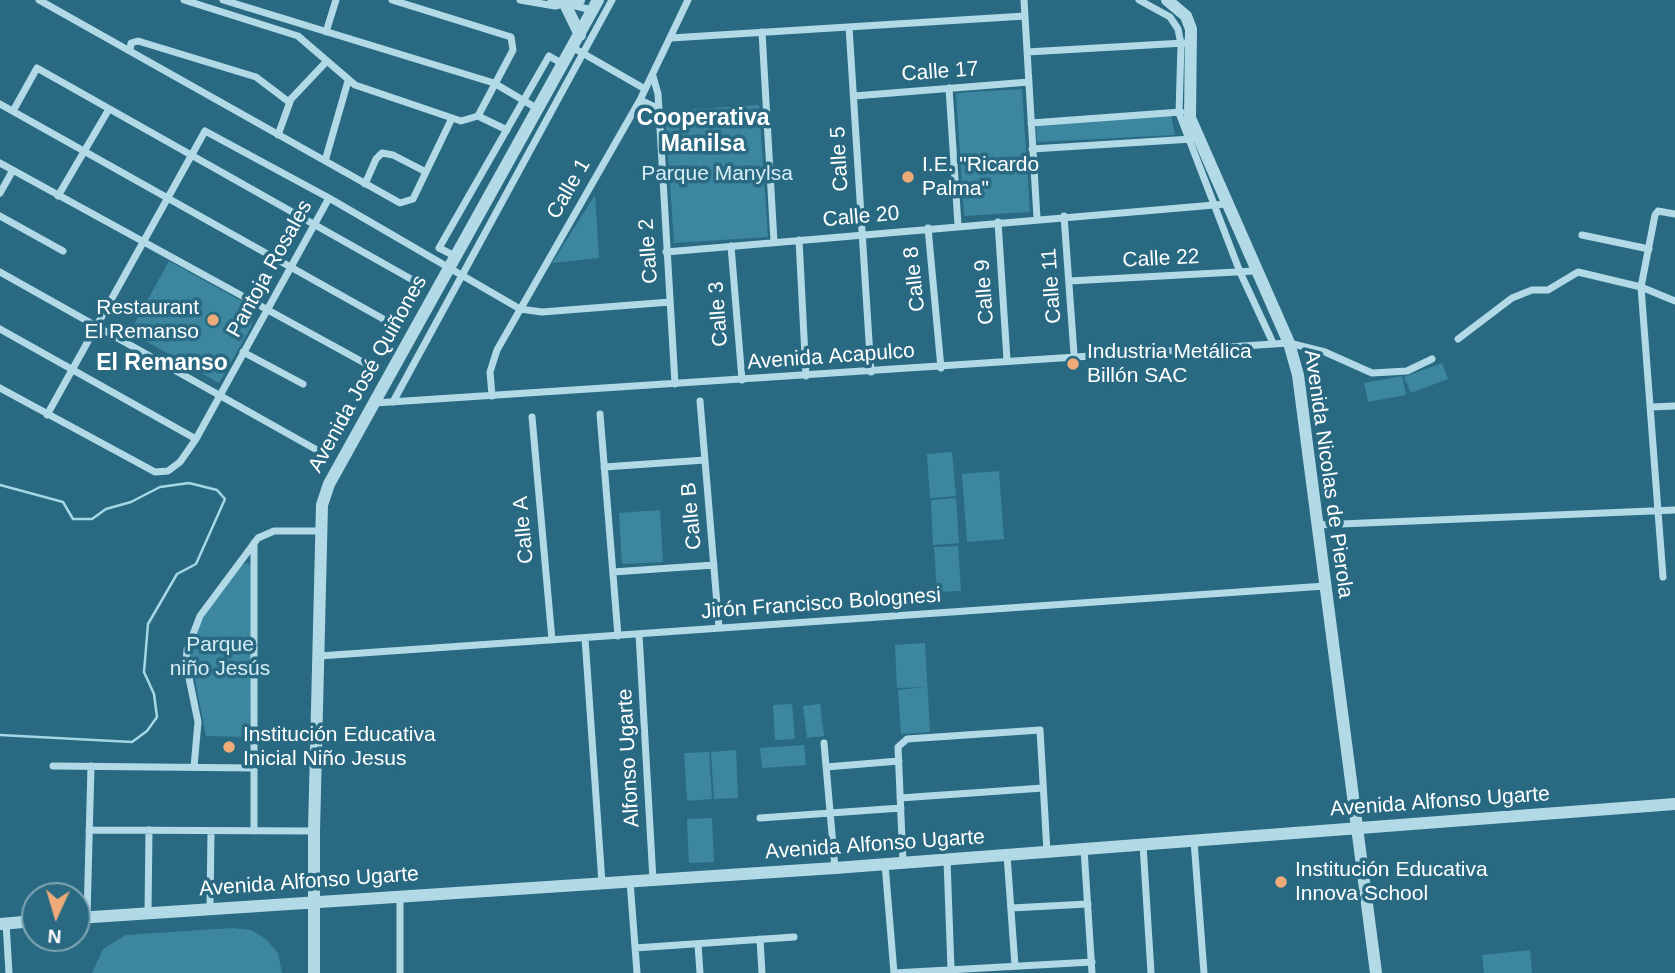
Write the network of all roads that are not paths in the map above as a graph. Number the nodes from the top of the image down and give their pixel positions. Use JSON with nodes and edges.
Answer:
{"nodes":[{"id":1,"x":39,"y":0,"type":"edge"},
{"id":2,"x":184,"y":0,"type":"edge"},
{"id":3,"x":223,"y":0,"type":"edge"},
{"id":4,"x":336,"y":0,"type":"edge"},
{"id":5,"x":392,"y":0,"type":"edge"},
{"id":6,"x":520,"y":0,"type":"edge"},
{"id":7,"x":551,"y":0,"type":"edge"},
{"id":8,"x":579,"y":0,"type":"edge"},
{"id":9,"x":611,"y":0,"type":"edge"},
{"id":10,"x":688,"y":0,"type":"edge"},
{"id":11,"x":1024,"y":0,"type":"edge"},
{"id":12,"x":1139,"y":0,"type":"edge"},
{"id":13,"x":1173,"y":1,"type":"edge"},
{"id":14,"x":565,"y":4,"type":"junction"},
{"id":15,"x":595,"y":5,"type":"edge"},
{"id":16,"x":1025,"y":16,"type":"junction"},
{"id":17,"x":849,"y":27,"type":"junction"},
{"id":18,"x":326,"y":32,"type":"junction"},
{"id":19,"x":762,"y":33,"type":"junction"},
{"id":20,"x":580,"y":35,"type":"junction"},
{"id":21,"x":671,"y":38,"type":"junction"},
{"id":22,"x":1186,"y":43,"type":"junction"},
{"id":23,"x":130,"y":50,"type":"junction"},
{"id":24,"x":578,"y":51,"type":"junction"},
{"id":25,"x":1027,"y":52,"type":"junction"},
{"id":26,"x":326,"y":62,"type":"junction"},
{"id":27,"x":563,"y":64,"type":"junction"},
{"id":28,"x":652,"y":75,"type":"junction"},
{"id":29,"x":348,"y":81,"type":"junction"},
{"id":30,"x":1029,"y":82,"type":"junction"},
{"id":31,"x":494,"y":83,"type":"junction"},
{"id":32,"x":949,"y":88,"type":"junction"},
{"id":33,"x":645,"y":89,"type":"junction"},
{"id":34,"x":854,"y":96,"type":"junction"},
{"id":35,"x":640,"y":100,"type":"junction"},
{"id":36,"x":524,"y":101,"type":"junction"},
{"id":37,"x":289,"y":102,"type":"junction"},
{"id":38,"x":0,"y":104,"type":"edge"},
{"id":39,"x":538,"y":108,"type":"junction"},
{"id":40,"x":109,"y":109,"type":"junction"},
{"id":41,"x":659,"y":109,"type":"junction"},
{"id":42,"x":13,"y":111,"type":"junction"},
{"id":43,"x":1184,"y":112,"type":"junction"},
{"id":44,"x":478,"y":116,"type":"junction"},
{"id":45,"x":452,"y":118,"type":"junction"},
{"id":46,"x":1031,"y":123,"type":"junction"},
{"id":47,"x":507,"y":130,"type":"junction"},
{"id":48,"x":278,"y":135,"type":"junction"},
{"id":49,"x":1195,"y":139,"type":"junction"},
{"id":50,"x":501,"y":141,"type":"junction"},
{"id":51,"x":1032,"y":149,"type":"junction"},
{"id":52,"x":84,"y":150,"type":"junction"},
{"id":53,"x":514,"y":150,"type":"junction"},
{"id":54,"x":192,"y":155,"type":"junction"},
{"id":55,"x":325,"y":161,"type":"junction"},
{"id":56,"x":0,"y":163,"type":"edge"},
{"id":57,"x":13,"y":170,"type":"junction"},
{"id":58,"x":426,"y":172,"type":"junction"},
{"id":59,"x":365,"y":184,"type":"junction"},
{"id":60,"x":0,"y":193,"type":"edge"},
{"id":61,"x":58,"y":196,"type":"junction"},
{"id":62,"x":168,"y":197,"type":"junction"},
{"id":63,"x":329,"y":198,"type":"junction"},
{"id":64,"x":1220,"y":204,"type":"junction"},
{"id":65,"x":1675,"y":214,"type":"edge"},
{"id":66,"x":0,"y":216,"type":"edge"},
{"id":67,"x":1064,"y":216,"type":"junction"},
{"id":68,"x":1037,"y":218,"type":"junction"},
{"id":69,"x":998,"y":222,"type":"junction"},
{"id":70,"x":314,"y":225,"type":"junction"},
{"id":71,"x":958,"y":225,"type":"junction"},
{"id":72,"x":928,"y":228,"type":"junction"},
{"id":73,"x":862,"y":234,"type":"junction"},
{"id":74,"x":1582,"y":235,"type":"dead end"},
{"id":75,"x":799,"y":240,"type":"junction"},
{"id":76,"x":774,"y":242,"type":"junction"},
{"id":77,"x":142,"y":243,"type":"junction"},
{"id":78,"x":731,"y":246,"type":"junction"},
{"id":79,"x":1649,"y":249,"type":"junction"},
{"id":80,"x":63,"y":251,"type":"dead end"},
{"id":81,"x":666,"y":251,"type":"junction"},
{"id":82,"x":452,"y":261,"type":"junction"},
{"id":83,"x":292,"y":265,"type":"junction"},
{"id":84,"x":1254,"y":271,"type":"junction"},
{"id":85,"x":0,"y":272,"type":"edge"},
{"id":86,"x":1240,"y":272,"type":"junction"},
{"id":87,"x":463,"y":275,"type":"junction"},
{"id":88,"x":1069,"y":281,"type":"junction"},
{"id":89,"x":418,"y":282,"type":"dead end"},
{"id":90,"x":1641,"y":287,"type":"junction"},
{"id":91,"x":1675,"y":301,"type":"edge"},
{"id":92,"x":670,"y":302,"type":"junction"},
{"id":93,"x":520,"y":309,"type":"junction"},
{"id":94,"x":267,"y":310,"type":"junction"},
{"id":95,"x":98,"y":325,"type":"junction"},
{"id":96,"x":394,"y":325,"type":"dead end"},
{"id":97,"x":0,"y":329,"type":"edge"},
{"id":98,"x":1458,"y":339,"type":"dead end"},
{"id":99,"x":1289,"y":342,"type":"junction"},
{"id":100,"x":1273,"y":344,"type":"junction"},
{"id":101,"x":243,"y":352,"type":"junction"},
{"id":102,"x":1074,"y":354,"type":"junction"},
{"id":103,"x":1432,"y":359,"type":"dead end"},
{"id":104,"x":1007,"y":360,"type":"junction"},
{"id":105,"x":370,"y":366,"type":"dead end"},
{"id":106,"x":941,"y":368,"type":"junction"},
{"id":107,"x":73,"y":369,"type":"junction"},
{"id":108,"x":871,"y":372,"type":"junction"},
{"id":109,"x":806,"y":376,"type":"junction"},
{"id":110,"x":742,"y":380,"type":"junction"},
{"id":111,"x":303,"y":384,"type":"dead end"},
{"id":112,"x":675,"y":384,"type":"junction"},
{"id":113,"x":0,"y":388,"type":"edge"},
{"id":114,"x":220,"y":394,"type":"junction"},
{"id":115,"x":492,"y":396,"type":"junction"},
{"id":116,"x":700,"y":401,"type":"dead end"},
{"id":117,"x":393,"y":402,"type":"junction"},
{"id":118,"x":374,"y":403,"type":"junction"},
{"id":119,"x":1675,"y":405,"type":"edge"},
{"id":120,"x":1651,"y":407,"type":"junction"},
{"id":121,"x":600,"y":414,"type":"dead end"},
{"id":122,"x":47,"y":415,"type":"junction"},
{"id":123,"x":532,"y":417,"type":"dead end"},
{"id":124,"x":196,"y":439,"type":"junction"},
{"id":125,"x":324,"y":454,"type":"dead end"},
{"id":126,"x":705,"y":460,"type":"junction"},
{"id":127,"x":604,"y":467,"type":"junction"},
{"id":128,"x":1675,"y":510,"type":"edge"},
{"id":129,"x":1659,"y":511,"type":"junction"},
{"id":130,"x":1317,"y":525,"type":"junction"},
{"id":131,"x":320,"y":531,"type":"junction"},
{"id":132,"x":254,"y":542,"type":"junction"},
{"id":133,"x":714,"y":565,"type":"junction"},
{"id":134,"x":613,"y":572,"type":"junction"},
{"id":135,"x":1663,"y":577,"type":"dead end"},
{"id":136,"x":1325,"y":586,"type":"junction"},
{"id":137,"x":719,"y":628,"type":"junction"},
{"id":138,"x":639,"y":634,"type":"junction"},
{"id":139,"x":618,"y":636,"type":"junction"},
{"id":140,"x":585,"y":638,"type":"junction"},
{"id":141,"x":552,"y":640,"type":"junction"},
{"id":142,"x":320,"y":656,"type":"junction"},
{"id":143,"x":824,"y":743,"type":"dead end"},
{"id":144,"x":899,"y":761,"type":"junction"},
{"id":145,"x":53,"y":766,"type":"dead end"},
{"id":146,"x":91,"y":766,"type":"junction"},
{"id":147,"x":194,"y":767,"type":"junction"},
{"id":148,"x":826,"y":767,"type":"junction"},
{"id":149,"x":254,"y":768,"type":"junction"},
{"id":150,"x":1043,"y":788,"type":"junction"},
{"id":151,"x":900,"y":799,"type":"junction"},
{"id":152,"x":1675,"y":804,"type":"edge"},
{"id":153,"x":901,"y":808,"type":"junction"},
{"id":154,"x":830,"y":813,"type":"junction"},
{"id":155,"x":760,"y":818,"type":"dead end"},
{"id":156,"x":1357,"y":828,"type":"junction"},
{"id":157,"x":89,"y":830,"type":"junction"},
{"id":158,"x":149,"y":830,"type":"junction"},
{"id":159,"x":211,"y":831,"type":"junction"},
{"id":160,"x":254,"y":831,"type":"junction"},
{"id":161,"x":314,"y":831,"type":"junction"},
{"id":162,"x":1194,"y":841,"type":"junction"},
{"id":163,"x":1143,"y":845,"type":"junction"},
{"id":164,"x":1084,"y":849,"type":"junction"},
{"id":165,"x":1046,"y":852,"type":"junction"},
{"id":166,"x":1007,"y":855,"type":"junction"},
{"id":167,"x":947,"y":860,"type":"junction"},
{"id":168,"x":903,"y":863,"type":"junction"},
{"id":169,"x":885,"y":864,"type":"junction"},
{"id":170,"x":835,"y":868,"type":"junction"},
{"id":171,"x":653,"y":880,"type":"junction"},
{"id":172,"x":630,"y":881,"type":"junction"},
{"id":173,"x":85,"y":882,"type":"edge"},
{"id":174,"x":602,"y":883,"type":"junction"},
{"id":175,"x":400,"y":895,"type":"junction"},
{"id":176,"x":314,"y":901,"type":"junction"},
{"id":177,"x":1088,"y":904,"type":"junction"},
{"id":178,"x":210,"y":908,"type":"junction"},
{"id":179,"x":1011,"y":908,"type":"junction"},
{"id":180,"x":148,"y":913,"type":"junction"},
{"id":181,"x":91,"y":917,"type":"edge"},
{"id":182,"x":21,"y":922,"type":"edge"},
{"id":183,"x":3,"y":923,"type":"edge"},
{"id":184,"x":794,"y":937,"type":"dead end"},
{"id":185,"x":760,"y":939,"type":"junction"},
{"id":186,"x":698,"y":944,"type":"junction"},
{"id":187,"x":635,"y":948,"type":"junction"},
{"id":188,"x":1091,"y":961,"type":"junction"},
{"id":189,"x":1015,"y":966,"type":"junction"},
{"id":190,"x":951,"y":970,"type":"junction"},
{"id":191,"x":9,"y":973,"type":"edge"},
{"id":192,"x":314,"y":973,"type":"edge"},
{"id":193,"x":400,"y":973,"type":"edge"},
{"id":194,"x":636,"y":973,"type":"edge"},
{"id":195,"x":700,"y":973,"type":"edge"},
{"id":196,"x":762,"y":973,"type":"edge"},
{"id":197,"x":886,"y":973,"type":"edge"},
{"id":198,"x":894,"y":973,"type":"edge"},
{"id":199,"x":1092,"y":973,"type":"edge"},
{"id":200,"x":1151,"y":973,"type":"edge"},
{"id":201,"x":1204,"y":973,"type":"edge"},
{"id":202,"x":1376,"y":973,"type":"edge"}],
"edges":[{"from":1,"to":23,"type":"street"},
{"from":2,"to":26,"type":"street"},
{"from":3,"to":18,"type":"street"},
{"from":4,"to":18,"type":"street"},
{"from":5,"to":31,"type":"street"},
{"from":6,"to":14,"type":"street"},
{"from":7,"to":14,"type":"street"},
{"from":8,"to":14,"type":"street"},
{"from":9,"to":24,"type":"street"},
{"from":10,"to":21,"type":"street","name":"Calle 1"},
{"from":11,"to":16,"type":"street"},
{"from":12,"to":22,"type":"street"},
{"from":13,"to":22,"type":"street","name":"Avenida Nicolas de Pierola"},
{"from":14,"to":15,"type":"street"},
{"from":14,"to":20,"type":"street"},
{"from":15,"to":20,"type":"street","name":"Avenida José Quiñones"},
{"from":16,"to":17,"type":"street"},
{"from":16,"to":25,"type":"street"},
{"from":17,"to":19,"type":"street"},
{"from":17,"to":34,"type":"street","name":"Calle 5"},
{"from":18,"to":31,"type":"street"},
{"from":19,"to":21,"type":"street"},
{"from":19,"to":76,"type":"street"},
{"from":20,"to":24,"type":"street","name":"Avenida José Quiñones"},
{"from":21,"to":28,"type":"street","name":"Calle 1"},
{"from":22,"to":25,"type":"street"},
{"from":22,"to":43,"type":"street","name":"Avenida Nicolas de Pierola"},
{"from":23,"to":37,"type":"street"},
{"from":23,"to":48,"type":"street"},
{"from":24,"to":27,"type":"street","name":"Avenida José Quiñones"},
{"from":24,"to":33,"type":"street"},
{"from":24,"to":87,"type":"street"},
{"from":25,"to":30,"type":"street"},
{"from":26,"to":29,"type":"street"},
{"from":26,"to":37,"type":"street"},
{"from":27,"to":36,"type":"street"},
{"from":27,"to":39,"type":"street","name":"Avenida José Quiñones"},
{"from":28,"to":33,"type":"street","name":"Calle 1"},
{"from":28,"to":41,"type":"street","name":"Calle 2"},
{"from":29,"to":45,"type":"street"},
{"from":29,"to":55,"type":"street"},
{"from":30,"to":32,"type":"street","name":"Calle 17"},
{"from":30,"to":46,"type":"street"},
{"from":31,"to":36,"type":"street"},
{"from":31,"to":44,"type":"street"},
{"from":32,"to":34,"type":"street","name":"Calle 17"},
{"from":32,"to":71,"type":"street"},
{"from":33,"to":35,"type":"street","name":"Calle 1"},
{"from":34,"to":73,"type":"street","name":"Calle 5"},
{"from":35,"to":41,"type":"street"},
{"from":35,"to":93,"type":"street","name":"Calle 1"},
{"from":36,"to":39,"type":"street"},
{"from":36,"to":47,"type":"street"},
{"from":37,"to":48,"type":"street"},
{"from":38,"to":42,"type":"street"},
{"from":39,"to":53,"type":"street","name":"Avenida José Quiñones"},
{"from":40,"to":42,"type":"street"},
{"from":40,"to":52,"type":"street"},
{"from":40,"to":54,"type":"street"},
{"from":41,"to":81,"type":"street","name":"Calle 2"},
{"from":42,"to":52,"type":"street"},
{"from":43,"to":46,"type":"street"},
{"from":43,"to":49,"type":"street","name":"Avenida Nicolas de Pierola"},
{"from":44,"to":45,"type":"street"},
{"from":44,"to":47,"type":"street"},
{"from":45,"to":58,"type":"street"},
{"from":46,"to":51,"type":"street"},
{"from":47,"to":50,"type":"street"},
{"from":48,"to":55,"type":"street"},
{"from":49,"to":51,"type":"street"},
{"from":49,"to":64,"type":"street","name":"Avenida Nicolas de Pierola"},
{"from":50,"to":53,"type":"street"},
{"from":50,"to":82,"type":"street"},
{"from":51,"to":68,"type":"street"},
{"from":52,"to":61,"type":"street"},
{"from":52,"to":62,"type":"street"},
{"from":53,"to":82,"type":"street","name":"Avenida José Quiñones"},
{"from":54,"to":62,"type":"street"},
{"from":54,"to":63,"type":"street"},
{"from":54,"to":70,"type":"street"},
{"from":55,"to":59,"type":"street"},
{"from":56,"to":57,"type":"street"},
{"from":57,"to":60,"type":"street"},
{"from":57,"to":61,"type":"street"},
{"from":58,"to":59,"type":"street"},
{"from":58,"to":59,"type":"street"},
{"from":61,"to":77,"type":"street"},
{"from":62,"to":77,"type":"street"},
{"from":62,"to":83,"type":"street"},
{"from":63,"to":70,"type":"street","name":"Pantoja Rosales"},
{"from":63,"to":82,"type":"street"},
{"from":64,"to":67,"type":"street","name":"Calle 20"},
{"from":64,"to":84,"type":"street","name":"Avenida Nicolas de Pierola"},
{"from":64,"to":86,"type":"street"},
{"from":65,"to":79,"type":"street"},
{"from":66,"to":80,"type":"street"},
{"from":67,"to":68,"type":"street","name":"Calle 20"},
{"from":67,"to":88,"type":"street","name":"Calle 11"},
{"from":68,"to":69,"type":"street","name":"Calle 20"},
{"from":69,"to":71,"type":"street","name":"Calle 20"},
{"from":69,"to":104,"type":"street","name":"Calle 9"},
{"from":70,"to":83,"type":"street","name":"Pantoja Rosales"},
{"from":70,"to":89,"type":"street"},
{"from":71,"to":72,"type":"street","name":"Calle 20"},
{"from":72,"to":73,"type":"street","name":"Calle 20"},
{"from":72,"to":106,"type":"street","name":"Calle 8"},
{"from":73,"to":75,"type":"street","name":"Calle 20"},
{"from":73,"to":108,"type":"street","name":"Calle 5"},
{"from":74,"to":79,"type":"street"},
{"from":75,"to":76,"type":"street","name":"Calle 20"},
{"from":75,"to":109,"type":"street"},
{"from":76,"to":78,"type":"street","name":"Calle 20"},
{"from":77,"to":94,"type":"street"},
{"from":77,"to":95,"type":"street"},
{"from":78,"to":81,"type":"street","name":"Calle 20"},
{"from":78,"to":110,"type":"street","name":"Calle 3"},
{"from":79,"to":90,"type":"street"},
{"from":81,"to":92,"type":"street","name":"Calle 2"},
{"from":82,"to":87,"type":"street"},
{"from":82,"to":118,"type":"street","name":"Avenida José Quiñones"},
{"from":83,"to":94,"type":"street","name":"Pantoja Rosales"},
{"from":83,"to":96,"type":"street"},
{"from":84,"to":86,"type":"street","name":"Calle 22"},
{"from":84,"to":99,"type":"street","name":"Avenida Nicolas de Pierola"},
{"from":85,"to":95,"type":"street"},
{"from":86,"to":88,"type":"street","name":"Calle 22"},
{"from":86,"to":100,"type":"street"},
{"from":87,"to":93,"type":"street"},
{"from":87,"to":117,"type":"street"},
{"from":88,"to":102,"type":"street","name":"Calle 11"},
{"from":90,"to":91,"type":"street"},
{"from":90,"to":98,"type":"street"},
{"from":90,"to":120,"type":"street"},
{"from":92,"to":93,"type":"street"},
{"from":92,"to":112,"type":"street","name":"Calle 2"},
{"from":93,"to":115,"type":"street","name":"Calle 1"},
{"from":94,"to":101,"type":"street","name":"Pantoja Rosales"},
{"from":94,"to":105,"type":"street"},
{"from":95,"to":107,"type":"street"},
{"from":95,"to":114,"type":"street"},
{"from":97,"to":107,"type":"street"},
{"from":99,"to":100,"type":"street","name":"Avenida Acapulco"},
{"from":99,"to":103,"type":"street"},
{"from":99,"to":130,"type":"street","name":"Avenida Nicolas de Pierola"},
{"from":100,"to":102,"type":"street","name":"Avenida Acapulco"},
{"from":101,"to":111,"type":"street"},
{"from":101,"to":114,"type":"street","name":"Pantoja Rosales"},
{"from":102,"to":104,"type":"street","name":"Avenida Acapulco"},
{"from":104,"to":106,"type":"street","name":"Avenida Acapulco"},
{"from":106,"to":108,"type":"street","name":"Avenida Acapulco"},
{"from":107,"to":122,"type":"street"},
{"from":107,"to":124,"type":"street"},
{"from":108,"to":109,"type":"street","name":"Avenida Acapulco"},
{"from":109,"to":110,"type":"street","name":"Avenida Acapulco"},
{"from":110,"to":112,"type":"street","name":"Avenida Acapulco"},
{"from":112,"to":115,"type":"street","name":"Avenida Acapulco"},
{"from":113,"to":122,"type":"street","name":"Pantoja Rosales"},
{"from":114,"to":124,"type":"street","name":"Pantoja Rosales"},
{"from":114,"to":125,"type":"street"},
{"from":115,"to":117,"type":"street","name":"Avenida Acapulco"},
{"from":116,"to":126,"type":"street","name":"Calle B"},
{"from":117,"to":118,"type":"street","name":"Avenida Acapulco"},
{"from":118,"to":131,"type":"street","name":"Avenida José Quiñones"},
{"from":119,"to":120,"type":"street"},
{"from":120,"to":129,"type":"street"},
{"from":121,"to":127,"type":"street"},
{"from":122,"to":124,"type":"street","name":"Pantoja Rosales"},
{"from":123,"to":141,"type":"street","name":"Calle A"},
{"from":126,"to":127,"type":"street"},
{"from":126,"to":133,"type":"street","name":"Calle B"},
{"from":127,"to":134,"type":"street"},
{"from":128,"to":129,"type":"street"},
{"from":129,"to":130,"type":"street"},
{"from":129,"to":135,"type":"street"},
{"from":130,"to":136,"type":"street","name":"Avenida Nicolas de Pierola"},
{"from":131,"to":132,"type":"street"},
{"from":131,"to":142,"type":"street","name":"Avenida José Quiñones"},
{"from":132,"to":147,"type":"street"},
{"from":132,"to":149,"type":"street"},
{"from":133,"to":134,"type":"street"},
{"from":133,"to":137,"type":"street","name":"Calle B"},
{"from":134,"to":139,"type":"street"},
{"from":136,"to":137,"type":"street","name":"Jirón Francisco Bolognesi"},
{"from":136,"to":156,"type":"street","name":"Avenida Nicolas de Pierola"},
{"from":137,"to":138,"type":"street","name":"Jirón Francisco Bolognesi"},
{"from":138,"to":139,"type":"street","name":"Jirón Francisco Bolognesi"},
{"from":138,"to":171,"type":"street","name":"Alfonso Ugarte"},
{"from":139,"to":140,"type":"street","name":"Jirón Francisco Bolognesi"},
{"from":140,"to":141,"type":"street","name":"Jirón Francisco Bolognesi"},
{"from":140,"to":174,"type":"street"},
{"from":141,"to":142,"type":"street","name":"Jirón Francisco Bolognesi"},
{"from":142,"to":161,"type":"street","name":"Avenida José Quiñones"},
{"from":143,"to":148,"type":"street"},
{"from":144,"to":148,"type":"street"},
{"from":144,"to":150,"type":"street"},
{"from":144,"to":151,"type":"street"},
{"from":145,"to":146,"type":"street"},
{"from":146,"to":147,"type":"street"},
{"from":146,"to":157,"type":"street"},
{"from":147,"to":149,"type":"street"},
{"from":148,"to":154,"type":"street"},
{"from":149,"to":160,"type":"street"},
{"from":150,"to":151,"type":"street"},
{"from":150,"to":165,"type":"street"},
{"from":151,"to":153,"type":"street"},
{"from":152,"to":156,"type":"street","name":"Avenida Alfonso Ugarte"},
{"from":153,"to":154,"type":"street"},
{"from":153,"to":168,"type":"street"},
{"from":154,"to":155,"type":"street"},
{"from":154,"to":170,"type":"street"},
{"from":156,"to":162,"type":"street","name":"Avenida Alfonso Ugarte"},
{"from":156,"to":202,"type":"street","name":"Avenida Nicolas de Pierola"},
{"from":157,"to":158,"type":"street"},
{"from":157,"to":173,"type":"street"},
{"from":158,"to":159,"type":"street"},
{"from":158,"to":180,"type":"street"},
{"from":159,"to":160,"type":"street"},
{"from":159,"to":178,"type":"street"},
{"from":160,"to":161,"type":"street"},
{"from":161,"to":176,"type":"street","name":"Avenida José Quiñones"},
{"from":162,"to":163,"type":"street","name":"Avenida Alfonso Ugarte"},
{"from":162,"to":201,"type":"street"},
{"from":163,"to":164,"type":"street","name":"Avenida Alfonso Ugarte"},
{"from":163,"to":200,"type":"street"},
{"from":164,"to":165,"type":"street","name":"Avenida Alfonso Ugarte"},
{"from":164,"to":177,"type":"street"},
{"from":165,"to":166,"type":"street","name":"Avenida Alfonso Ugarte"},
{"from":166,"to":167,"type":"street","name":"Avenida Alfonso Ugarte"},
{"from":166,"to":179,"type":"street"},
{"from":167,"to":168,"type":"street","name":"Avenida Alfonso Ugarte"},
{"from":167,"to":190,"type":"street"},
{"from":168,"to":169,"type":"street","name":"Avenida Alfonso Ugarte"},
{"from":169,"to":170,"type":"street","name":"Avenida Alfonso Ugarte"},
{"from":169,"to":198,"type":"street"},
{"from":170,"to":171,"type":"street","name":"Avenida Alfonso Ugarte"},
{"from":171,"to":172,"type":"street","name":"Avenida Alfonso Ugarte"},
{"from":172,"to":174,"type":"street","name":"Avenida Alfonso Ugarte"},
{"from":172,"to":187,"type":"street"},
{"from":174,"to":175,"type":"street","name":"Avenida Alfonso Ugarte"},
{"from":175,"to":176,"type":"street","name":"Avenida Alfonso Ugarte"},
{"from":175,"to":193,"type":"street"},
{"from":176,"to":178,"type":"street","name":"Avenida Alfonso Ugarte"},
{"from":176,"to":192,"type":"street","name":"Avenida José Quiñones"},
{"from":177,"to":179,"type":"street"},
{"from":177,"to":188,"type":"street"},
{"from":178,"to":180,"type":"street","name":"Avenida Alfonso Ugarte"},
{"from":179,"to":189,"type":"street"},
{"from":180,"to":181,"type":"street","name":"Avenida Alfonso Ugarte"},
{"from":182,"to":183,"type":"street"},
{"from":183,"to":191,"type":"street"},
{"from":184,"to":185,"type":"street"},
{"from":185,"to":186,"type":"street"},
{"from":185,"to":196,"type":"street"},
{"from":186,"to":187,"type":"street"},
{"from":186,"to":195,"type":"street"},
{"from":187,"to":194,"type":"street"},
{"from":188,"to":189,"type":"street"},
{"from":188,"to":199,"type":"street"},
{"from":189,"to":190,"type":"street"},
{"from":190,"to":198,"type":"street"},
{"from":197,"to":198,"type":"street"}]}
